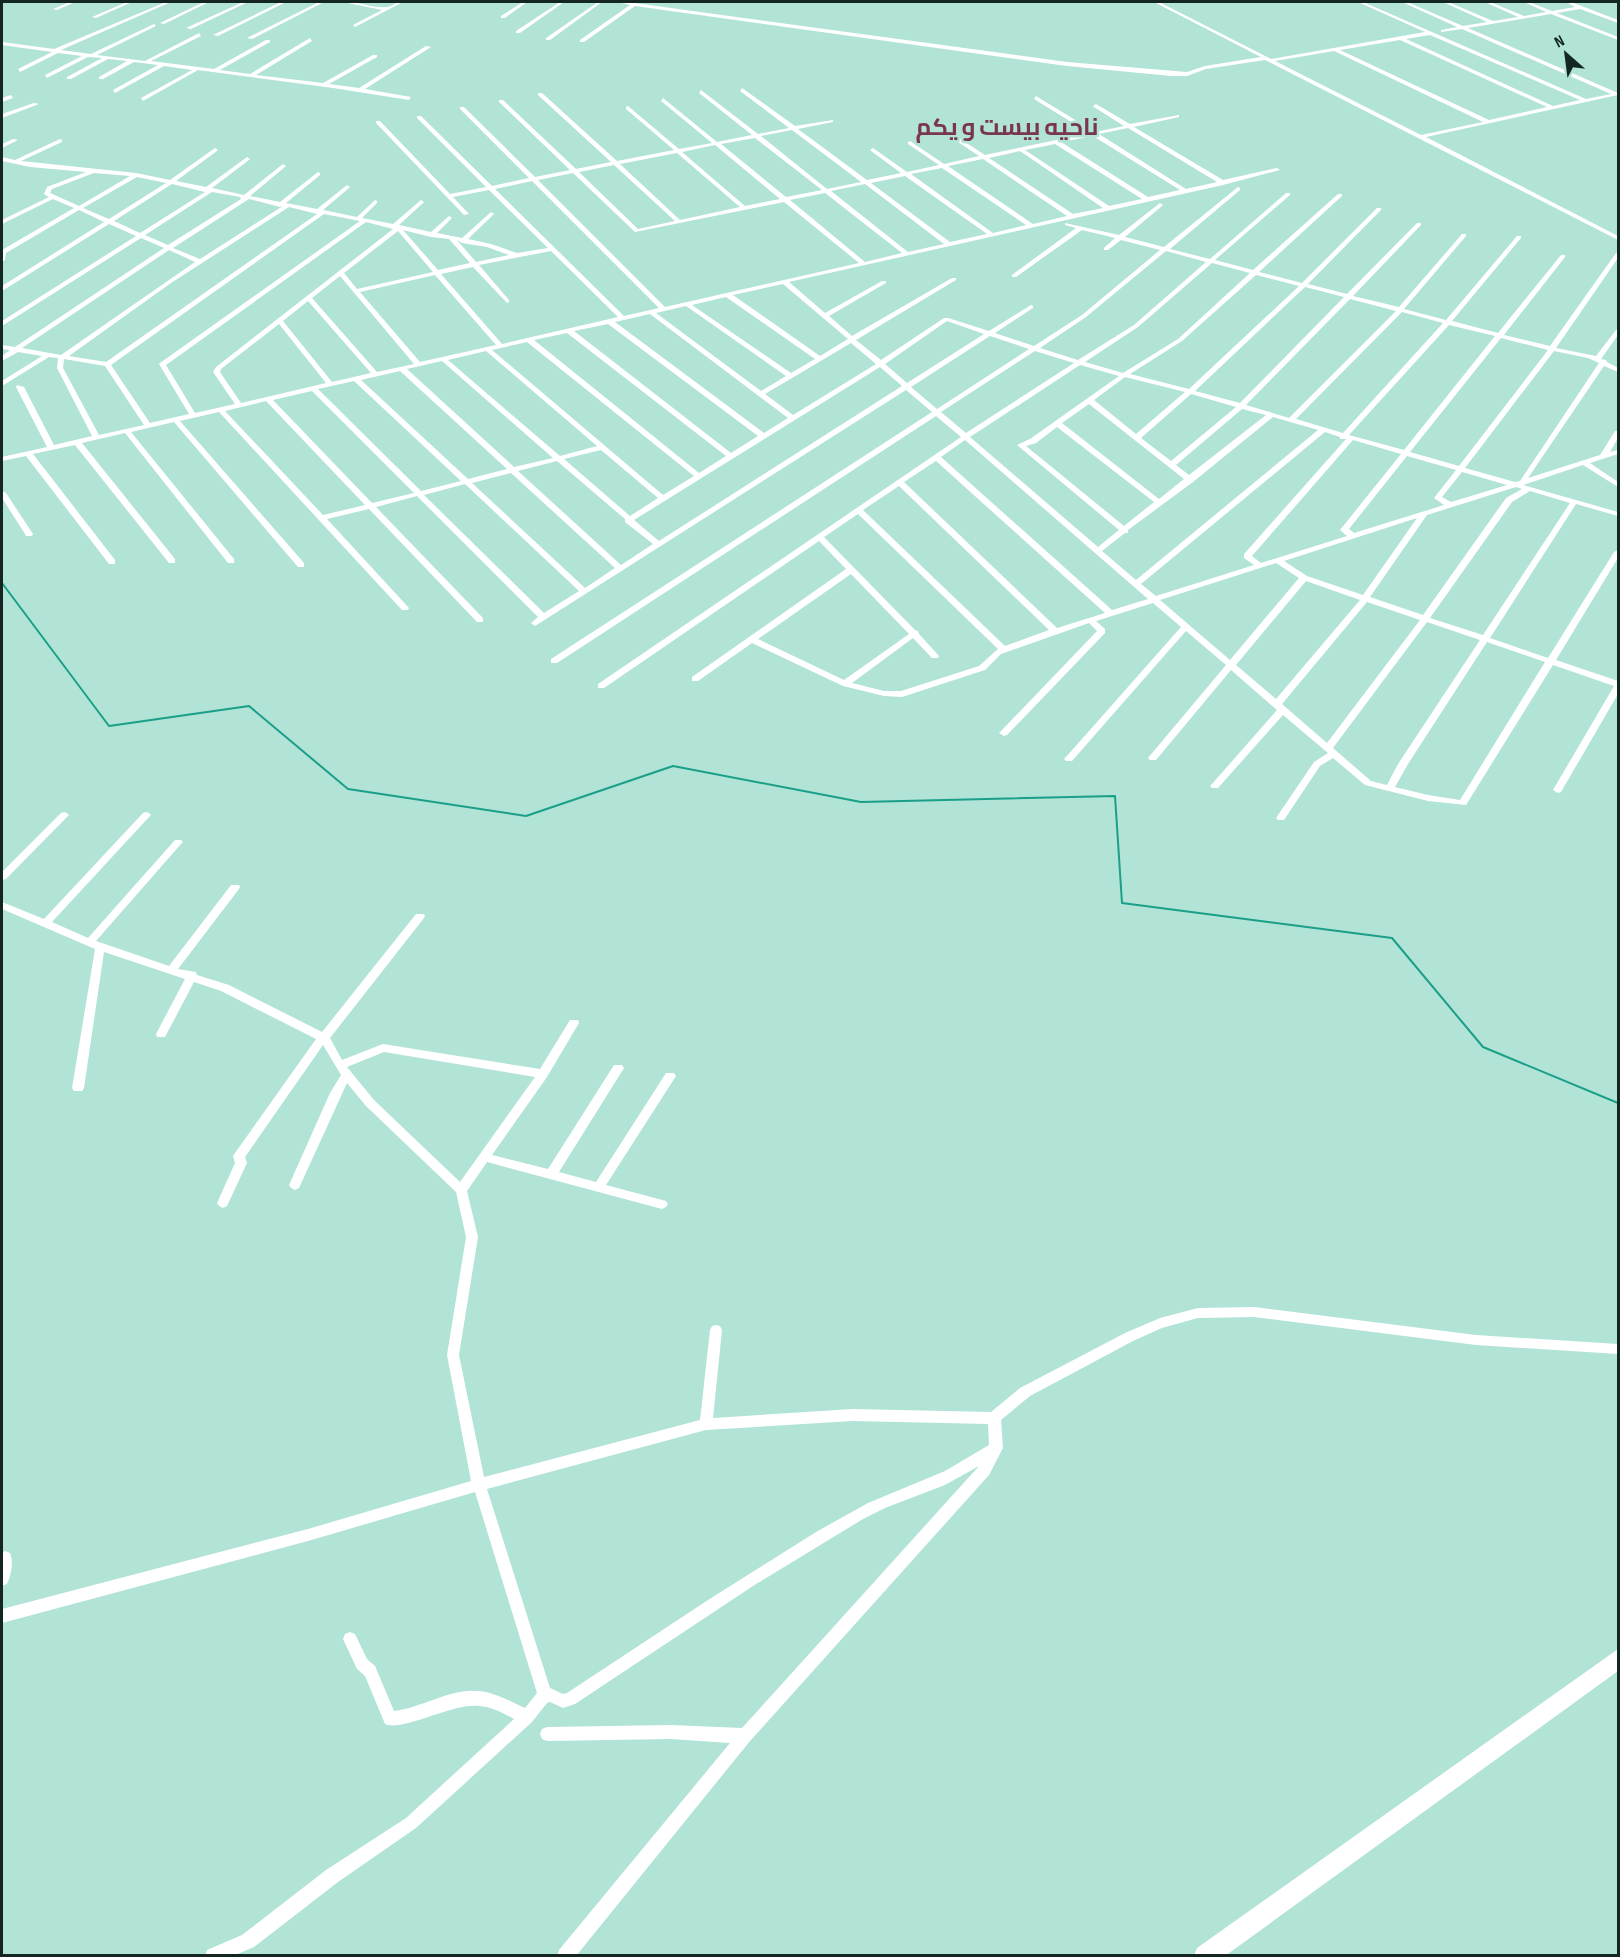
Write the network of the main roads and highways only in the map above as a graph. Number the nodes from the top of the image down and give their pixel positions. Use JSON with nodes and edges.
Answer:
{"nodes":[{"id":1,"x":1618,"y":1659,"type":"edge"},
{"id":2,"x":1205,"y":1956,"type":"edge"}],
"edges":[{"from":1,"to":2,"type":"main road"}]}
